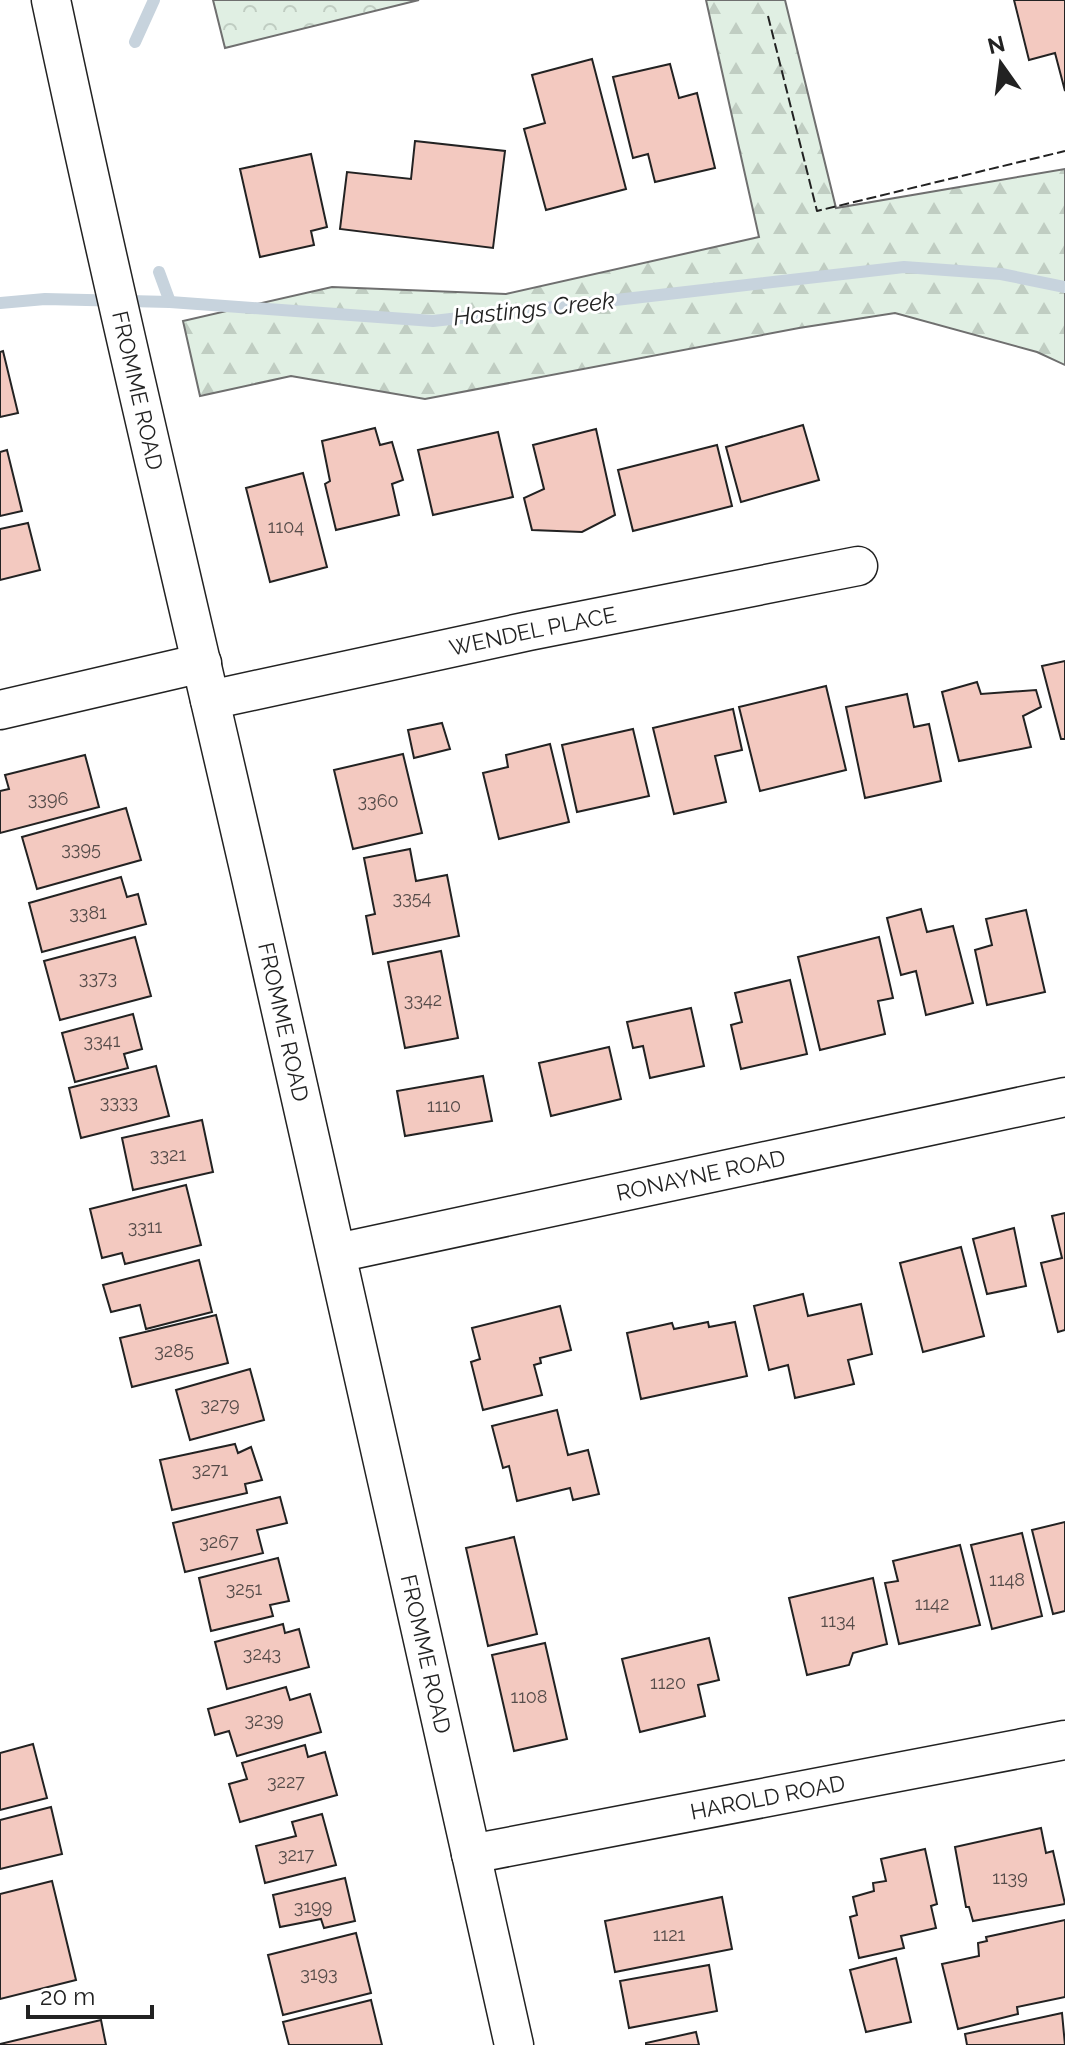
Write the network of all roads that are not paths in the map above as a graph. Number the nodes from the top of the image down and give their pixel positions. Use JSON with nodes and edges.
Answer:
{"nodes":[{"id":1,"x":51,"y":0,"type":"edge"},
{"id":2,"x":858,"y":566,"type":"dead end"},
{"id":3,"x":202,"y":663,"type":"junction"},
{"id":4,"x":210,"y":700,"type":"junction"},
{"id":5,"x":0,"y":710,"type":"edge"},
{"id":6,"x":1065,"y":1097,"type":"edge"},
{"id":7,"x":337,"y":1253,"type":"junction"},
{"id":8,"x":1065,"y":1740,"type":"edge"},
{"id":9,"x":471,"y":1854,"type":"junction"},
{"id":10,"x":514,"y":2045,"type":"edge"}],
"edges":[{"from":1,"to":3,"type":"street","name":"FROMME ROAD"},
{"from":2,"to":4,"type":"street","name":"WENDEL PLACE"},
{"from":3,"to":4,"type":"street","name":"FROMME ROAD"},
{"from":3,"to":5,"type":"street"},
{"from":4,"to":7,"type":"street","name":"FROMME ROAD"},
{"from":6,"to":7,"type":"street","name":"RONAYNE ROAD"},
{"from":7,"to":9,"type":"street","name":"FROMME ROAD"},
{"from":8,"to":9,"type":"street","name":"HAROLD ROAD"},
{"from":9,"to":10,"type":"street","name":"FROMME ROAD"}]}
